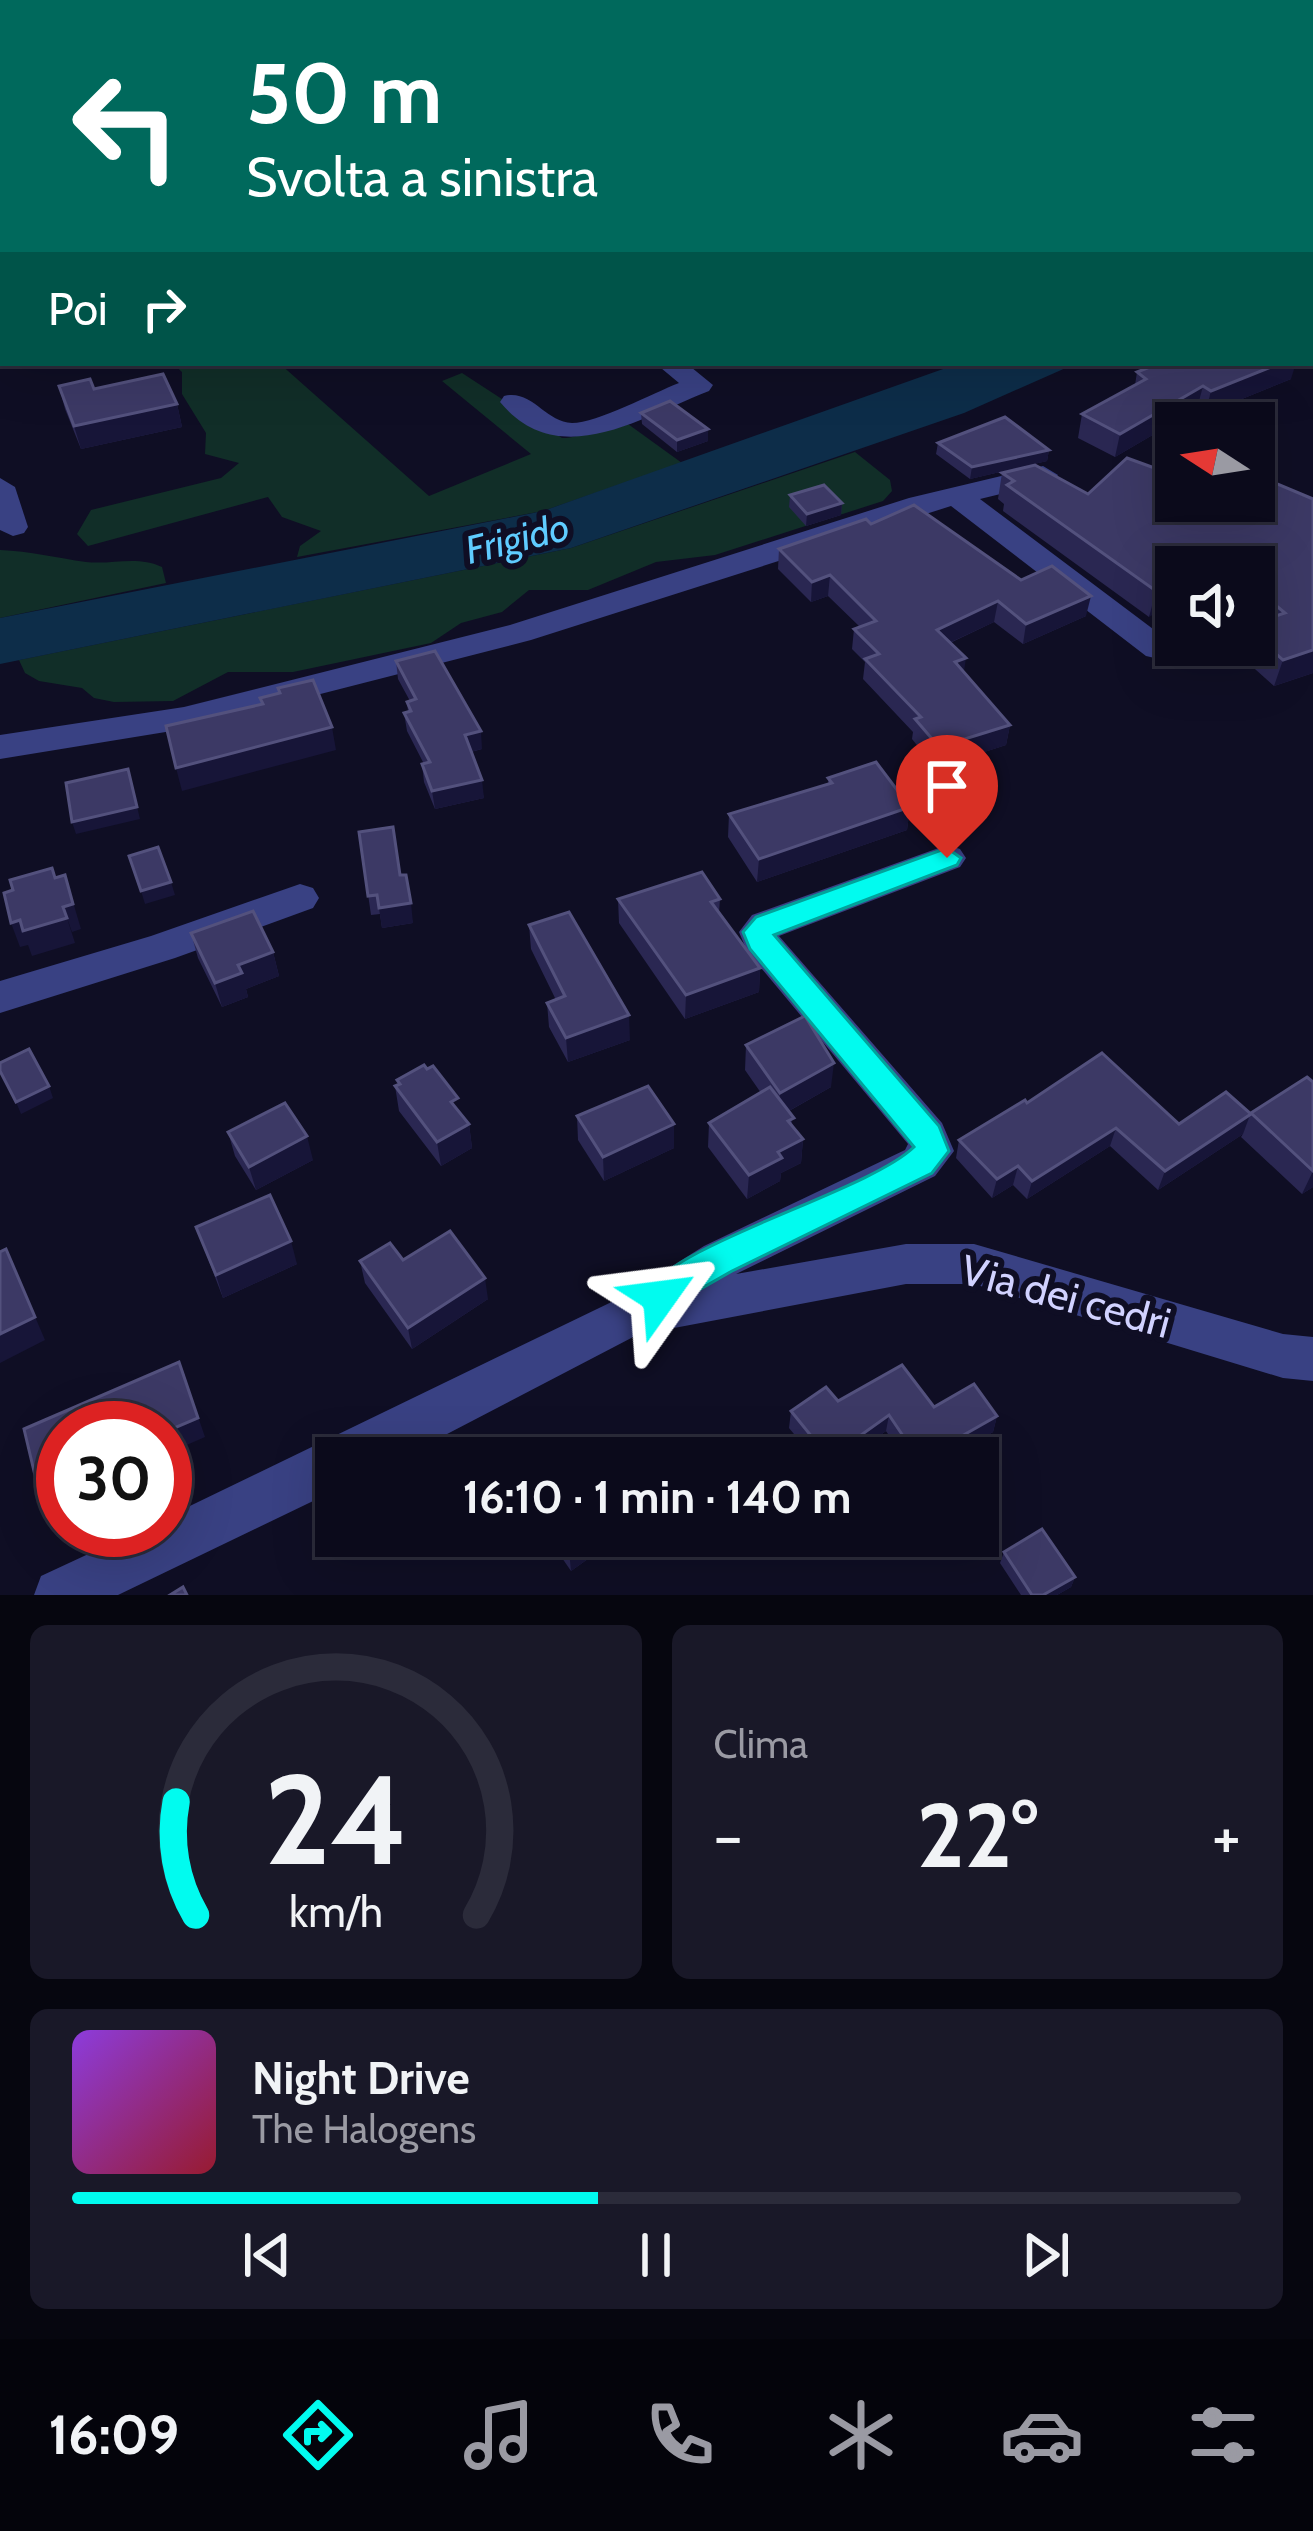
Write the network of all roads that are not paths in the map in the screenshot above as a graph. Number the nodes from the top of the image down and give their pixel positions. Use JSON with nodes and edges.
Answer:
{"nodes":[{"id":1,"x":672,"y":366,"type":"edge"},
{"id":2,"x":514,"y":402,"type":"dead end"},
{"id":3,"x":1043,"y":475,"type":"edge"},
{"id":4,"x":0,"y":487,"type":"edge"},
{"id":5,"x":956,"y":494,"type":"junction"},
{"id":6,"x":14,"y":527,"type":"dead end"},
{"id":7,"x":1155,"y":647,"type":"edge"},
{"id":8,"x":0,"y":746,"type":"edge"},
{"id":9,"x":947,"y":858,"type":"dead end"},
{"id":10,"x":300,"y":898,"type":"dead end"},
{"id":11,"x":0,"y":997,"type":"edge"},
{"id":12,"x":630,"y":1315,"type":"junction"},
{"id":13,"x":1313,"y":1359,"type":"edge"},
{"id":14,"x":391,"y":1437,"type":"edge"},
{"id":15,"x":315,"y":1474,"type":"edge"},
{"id":16,"x":60,"y":1595,"type":"edge"}],
"edges":[{"from":1,"to":2,"type":"street"},
{"from":3,"to":5,"type":"street"},
{"from":4,"to":6,"type":"street"},
{"from":5,"to":7,"type":"street"},
{"from":5,"to":8,"type":"street"},
{"from":9,"to":12,"type":"street"},
{"from":10,"to":11,"type":"street"},
{"from":12,"to":13,"type":"street","name":"Via dei cedri"},
{"from":12,"to":14,"type":"street","name":"Via dei cedri"},
{"from":15,"to":16,"type":"street"}]}
